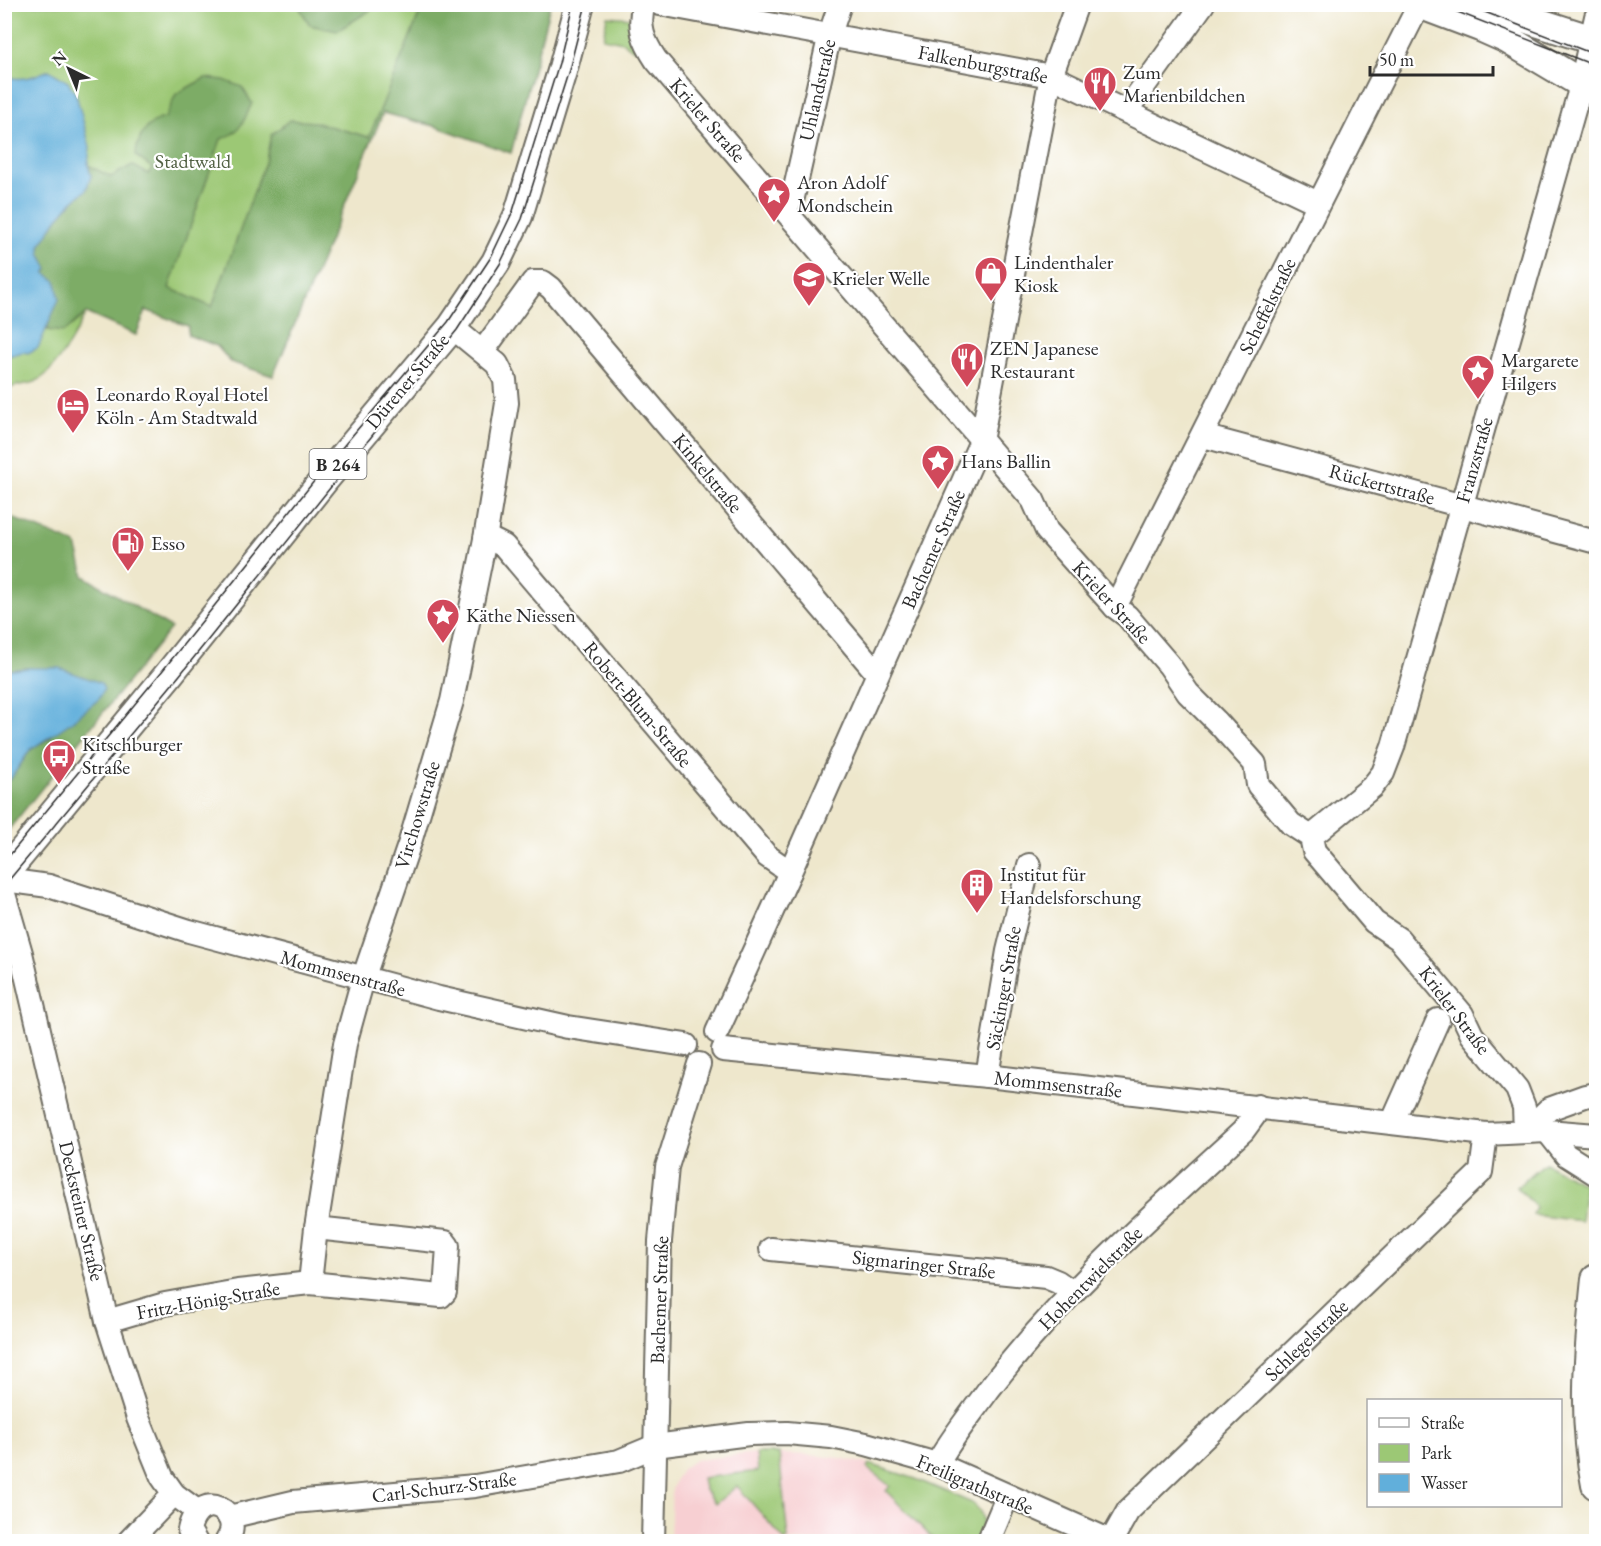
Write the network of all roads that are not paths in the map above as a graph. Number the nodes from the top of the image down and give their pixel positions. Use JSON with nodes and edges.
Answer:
{"nodes":[{"id":1,"x":580,"y":4,"type":"edge"},
{"id":2,"x":644,"y":4,"type":"edge"},
{"id":3,"x":660,"y":4,"type":"edge"},
{"id":4,"x":840,"y":4,"type":"edge"},
{"id":5,"x":1077,"y":4,"type":"edge"},
{"id":6,"x":1203,"y":4,"type":"edge"},
{"id":7,"x":1419,"y":4,"type":"edge"},
{"id":8,"x":1480,"y":4,"type":"edge"},
{"id":9,"x":1595,"y":32,"type":"edge"},
{"id":10,"x":830,"y":34,"type":"junction"},
{"id":11,"x":1051,"y":76,"type":"junction"},
{"id":12,"x":1588,"y":87,"type":"edge"},
{"id":13,"x":1126,"y":111,"type":"junction"},
{"id":14,"x":1318,"y":203,"type":"junction"},
{"id":15,"x":785,"y":209,"type":"junction"},
{"id":16,"x":453,"y":327,"type":"junction"},
{"id":17,"x":483,"y":351,"type":"junction"},
{"id":18,"x":1203,"y":436,"type":"junction"},
{"id":19,"x":981,"y":441,"type":"junction"},
{"id":20,"x":1461,"y":505,"type":"junction"},
{"id":21,"x":485,"y":539,"type":"junction"},
{"id":22,"x":1596,"y":542,"type":"edge"},
{"id":23,"x":1115,"y":607,"type":"junction"},
{"id":24,"x":877,"y":673,"type":"junction"},
{"id":25,"x":1311,"y":837,"type":"junction"},
{"id":26,"x":1029,"y":865,"type":"dead end"},
{"id":27,"x":790,"y":872,"type":"junction"},
{"id":28,"x":4,"y":874,"type":"edge"},
{"id":29,"x":4,"y":880,"type":"edge"},
{"id":30,"x":4,"y":894,"type":"edge"},
{"id":31,"x":363,"y":979,"type":"junction"},
{"id":32,"x":1438,"y":1020,"type":"dead end"},
{"id":33,"x":720,"y":1041,"type":"junction"},
{"id":34,"x":686,"y":1045,"type":"junction"},
{"id":35,"x":699,"y":1064,"type":"junction"},
{"id":36,"x":987,"y":1076,"type":"junction"},
{"id":37,"x":1596,"y":1094,"type":"edge"},
{"id":38,"x":1258,"y":1106,"type":"junction"},
{"id":39,"x":1392,"y":1123,"type":"junction"},
{"id":40,"x":1536,"y":1132,"type":"junction"},
{"id":41,"x":1486,"y":1134,"type":"junction"},
{"id":42,"x":1596,"y":1135,"type":"edge"},
{"id":43,"x":1596,"y":1174,"type":"edge"},
{"id":44,"x":316,"y":1228,"type":"junction"},
{"id":45,"x":771,"y":1249,"type":"dead end"},
{"id":46,"x":1596,"y":1279,"type":"edge"},
{"id":47,"x":310,"y":1283,"type":"junction"},
{"id":48,"x":1072,"y":1292,"type":"junction"},
{"id":49,"x":107,"y":1321,"type":"junction"},
{"id":50,"x":1594,"y":1331,"type":"edge"},
{"id":51,"x":656,"y":1446,"type":"junction"},
{"id":52,"x":937,"y":1464,"type":"junction"},
{"id":53,"x":1596,"y":1485,"type":"edge"},
{"id":54,"x":174,"y":1494,"type":"junction"},
{"id":55,"x":1007,"y":1497,"type":"junction"},
{"id":56,"x":197,"y":1511,"type":"junction"},
{"id":57,"x":229,"y":1517,"type":"junction"},
{"id":58,"x":194,"y":1541,"type":"edge"},
{"id":59,"x":1112,"y":1541,"type":"edge"},
{"id":60,"x":128,"y":1542,"type":"edge"},
{"id":61,"x":226,"y":1542,"type":"edge"},
{"id":62,"x":653,"y":1542,"type":"edge"},
{"id":63,"x":988,"y":1542,"type":"edge"}],
"edges":[{"from":1,"to":16,"type":"main road","name":"Dürener Straße","number":"B 264"},
{"from":2,"to":15,"type":"street","name":"Krieler Straße"},
{"from":3,"to":10,"type":"street","name":"Falkenburgstraße"},
{"from":4,"to":10,"type":"street","name":"Uhlandstraße"},
{"from":5,"to":11,"type":"street","name":"Bachemer Straße"},
{"from":6,"to":13,"type":"street"},
{"from":7,"to":12,"type":"main road"},
{"from":7,"to":14,"type":"street","name":"Scheffelstraße"},
{"from":8,"to":9,"type":"main road"},
{"from":9,"to":12,"type":"street","name":"Franzstraße"},
{"from":10,"to":11,"type":"street","name":"Falkenburgstraße"},
{"from":10,"to":15,"type":"street","name":"Uhlandstraße"},
{"from":11,"to":13,"type":"street","name":"Falkenburgstraße"},
{"from":11,"to":19,"type":"street","name":"Bachemer Straße"},
{"from":12,"to":20,"type":"street","name":"Franzstraße"},
{"from":13,"to":14,"type":"street","name":"Falkenburgstraße"},
{"from":14,"to":18,"type":"street","name":"Scheffelstraße"},
{"from":15,"to":19,"type":"street","name":"Krieler Straße"},
{"from":16,"to":17,"type":"street","name":"Virchowstraße"},
{"from":16,"to":28,"type":"main road","name":"Dürener Straße","number":"B 264"},
{"from":17,"to":21,"type":"street","name":"Virchowstraße"},
{"from":17,"to":24,"type":"street","name":"Kinkelstraße"},
{"from":18,"to":20,"type":"street","name":"Rückertstraße"},
{"from":18,"to":23,"type":"street","name":"Scheffelstraße"},
{"from":19,"to":23,"type":"street","name":"Krieler Straße"},
{"from":19,"to":24,"type":"street","name":"Bachemer Straße"},
{"from":20,"to":22,"type":"street","name":"Rückertstraße"},
{"from":20,"to":25,"type":"street","name":"Franzstraße"},
{"from":21,"to":27,"type":"street","name":"Robert-Blum-Straße"},
{"from":21,"to":31,"type":"street","name":"Virchowstraße"},
{"from":23,"to":25,"type":"street","name":"Krieler Straße"},
{"from":24,"to":27,"type":"street","name":"Bachemer Straße"},
{"from":25,"to":40,"type":"street","name":"Krieler Straße"},
{"from":26,"to":36,"type":"street","name":"Säckinger Straße"},
{"from":27,"to":33,"type":"street","name":"Bachemer Straße"},
{"from":29,"to":31,"type":"street","name":"Mommsenstraße"},
{"from":30,"to":49,"type":"street","name":"Decksteiner Straße"},
{"from":31,"to":34,"type":"street","name":"Mommsenstraße"},
{"from":31,"to":44,"type":"street","name":"Virchowstraße"},
{"from":32,"to":39,"type":"street"},
{"from":33,"to":34,"type":"street"},
{"from":33,"to":35,"type":"street"},
{"from":33,"to":36,"type":"street","name":"Mommsenstraße"},
{"from":34,"to":35,"type":"street"},
{"from":35,"to":51,"type":"street","name":"Bachemer Straße"},
{"from":36,"to":38,"type":"street","name":"Mommsenstraße"},
{"from":37,"to":40,"type":"street"},
{"from":38,"to":39,"type":"street","name":"Mommsenstraße"},
{"from":38,"to":48,"type":"street","name":"Hohentwielstraße"},
{"from":39,"to":41,"type":"street","name":"Mommsenstraße"},
{"from":40,"to":41,"type":"street","name":"Mommsenstraße"},
{"from":40,"to":42,"type":"street","name":"Mommsenstraße"},
{"from":40,"to":43,"type":"street"},
{"from":41,"to":59,"type":"street","name":"Schlegelstraße"},
{"from":44,"to":47,"type":"street","name":"Virchowstraße"},
{"from":44,"to":47,"type":"street","name":"Fritz-Hönig-Straße"},
{"from":45,"to":48,"type":"street","name":"Sigmaringer Straße"},
{"from":46,"to":50,"type":"main road"},
{"from":47,"to":49,"type":"street","name":"Fritz-Hönig-Straße"},
{"from":48,"to":52,"type":"street","name":"Hohentwielstraße"},
{"from":49,"to":54,"type":"street","name":"Decksteiner Straße"},
{"from":50,"to":53,"type":"main road"},
{"from":51,"to":52,"type":"street","name":"Freiligrathstraße"},
{"from":51,"to":57,"type":"street","name":"Carl-Schurz-Straße"},
{"from":51,"to":62,"type":"street","name":"Bachemer Straße"},
{"from":52,"to":55,"type":"street","name":"Freiligrathstraße"},
{"from":54,"to":56,"type":"street","name":"Decksteiner Straße"},
{"from":54,"to":60,"type":"street"},
{"from":55,"to":59,"type":"street","name":"Freiligrathstraße"},
{"from":55,"to":63,"type":"street"},
{"from":56,"to":57,"type":"street"},
{"from":56,"to":58,"type":"street"},
{"from":57,"to":61,"type":"street"}]}
